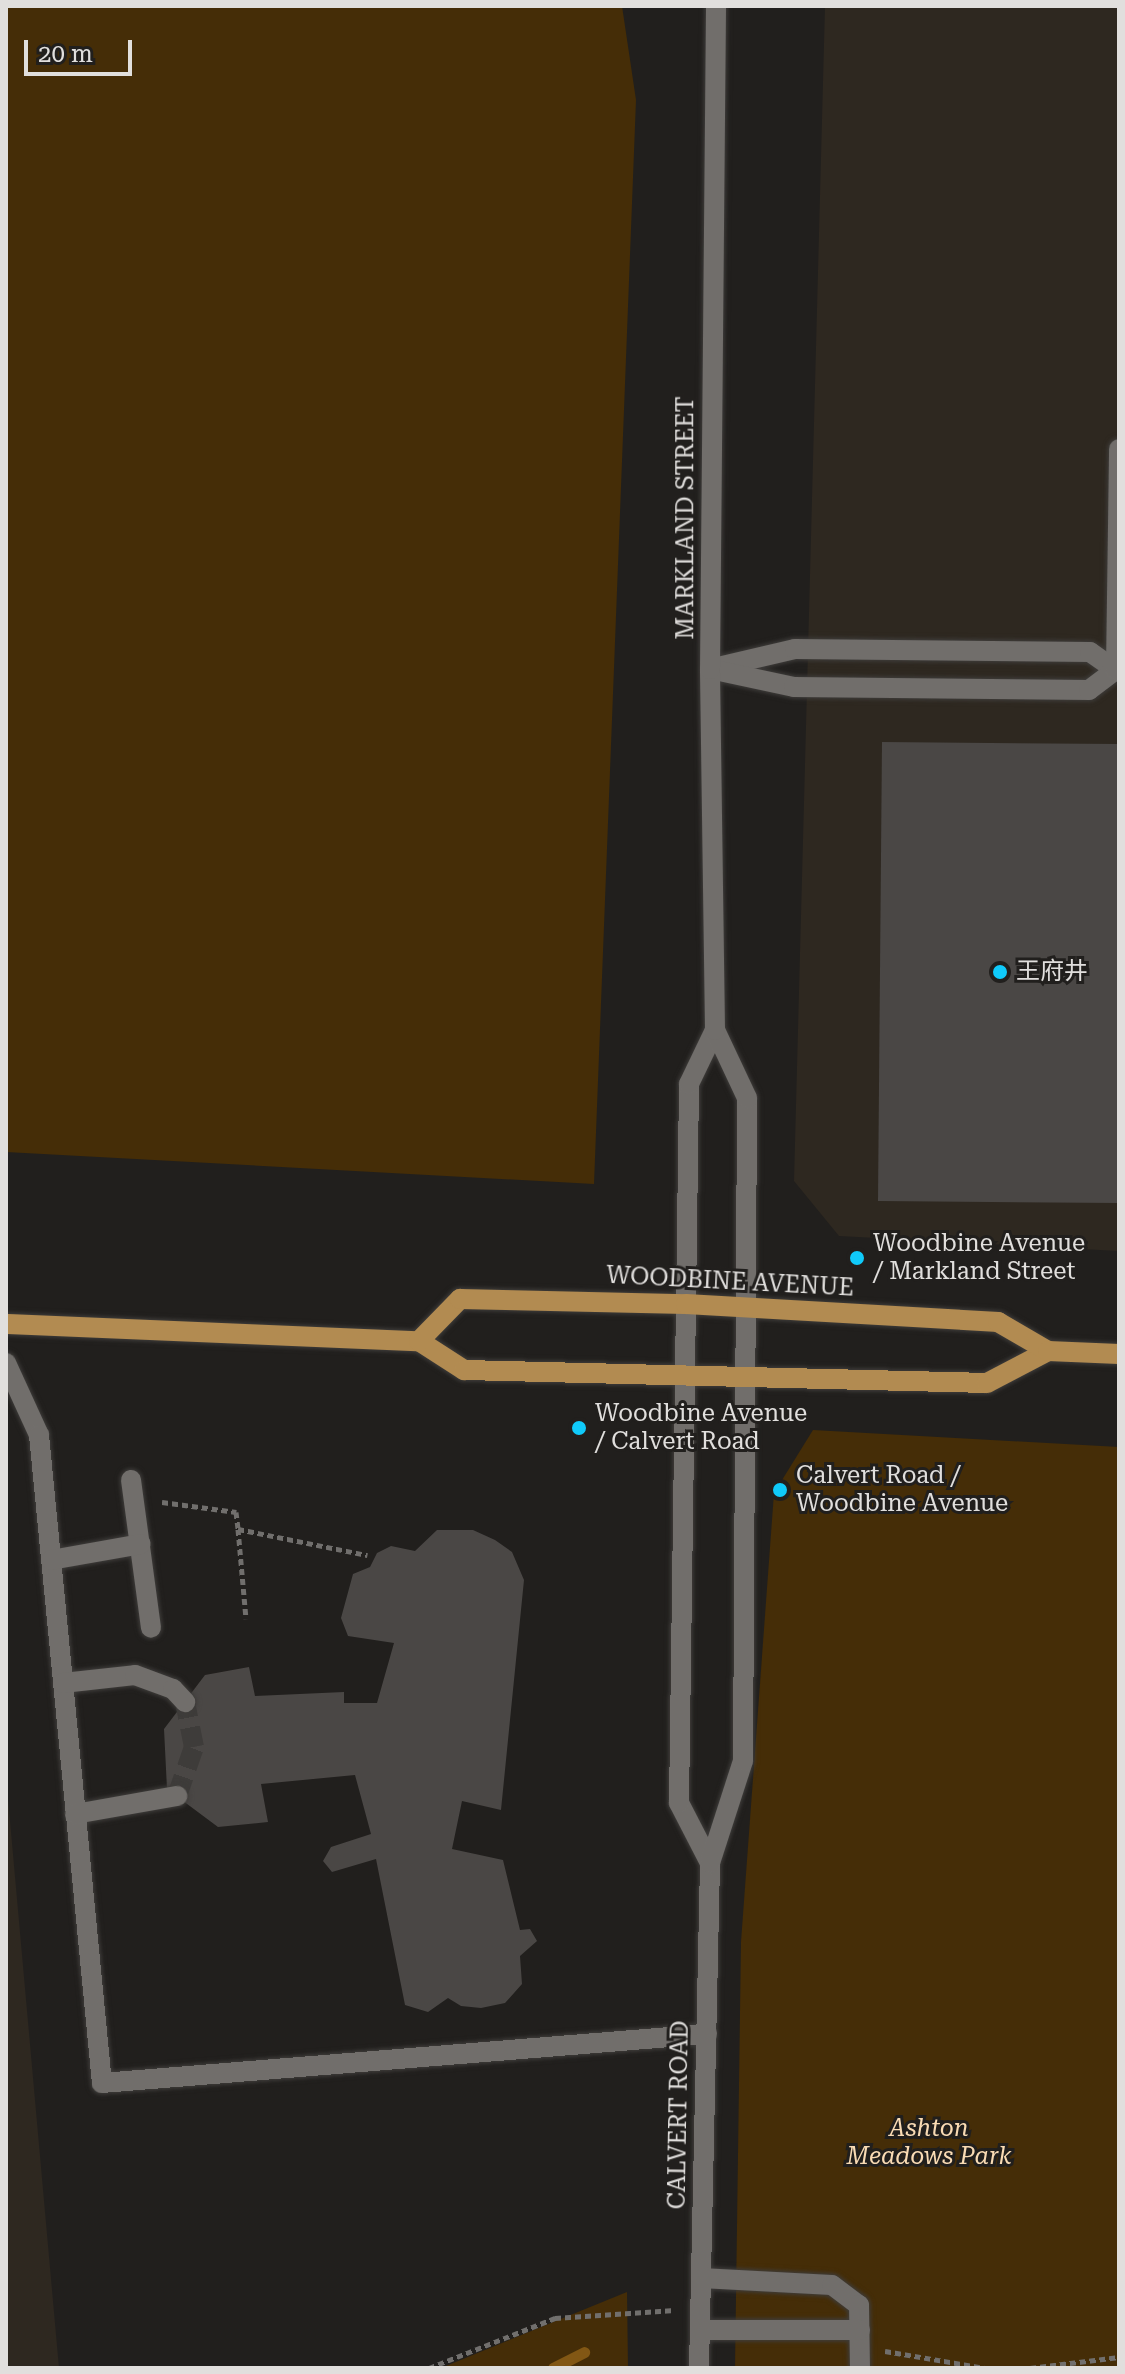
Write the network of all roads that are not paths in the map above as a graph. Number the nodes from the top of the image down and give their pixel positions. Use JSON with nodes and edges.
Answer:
{"nodes":[{"id":1,"x":716,"y":6,"type":"edge"},
{"id":2,"x":1119,"y":449,"type":"edge"},
{"id":3,"x":710,"y":669,"type":"junction"},
{"id":4,"x":1116,"y":670,"type":"junction"},
{"id":5,"x":715,"y":1030,"type":"junction"},
{"id":6,"x":686,"y":1304,"type":"junction"},
{"id":7,"x":746,"y":1307,"type":"junction"},
{"id":8,"x":6,"y":1324,"type":"edge"},
{"id":9,"x":419,"y":1341,"type":"junction"},
{"id":10,"x":1048,"y":1351,"type":"junction"},
{"id":11,"x":1119,"y":1354,"type":"edge"},
{"id":12,"x":6,"y":1363,"type":"edge"},
{"id":13,"x":684,"y":1372,"type":"junction"},
{"id":14,"x":745,"y":1374,"type":"junction"},
{"id":15,"x":133,"y":1489,"type":"road end"},
{"id":16,"x":141,"y":1544,"type":"junction"},
{"id":17,"x":51,"y":1560,"type":"junction"},
{"id":18,"x":151,"y":1628,"type":"dead end"},
{"id":19,"x":63,"y":1683,"type":"junction"},
{"id":20,"x":185,"y":1702,"type":"dead end"},
{"id":21,"x":177,"y":1796,"type":"dead end"},
{"id":22,"x":75,"y":1814,"type":"junction"},
{"id":23,"x":710,"y":1863,"type":"junction"},
{"id":24,"x":707,"y":2034,"type":"junction"},
{"id":25,"x":701,"y":2278,"type":"junction"},
{"id":26,"x":700,"y":2330,"type":"junction"},
{"id":27,"x":860,"y":2349,"type":"edge"},
{"id":28,"x":699,"y":2368,"type":"edge"}],
"edges":[{"from":1,"to":3,"type":"street","name":"MARKLAND STREET"},
{"from":2,"to":4,"type":"street"},
{"from":3,"to":4,"type":"street"},
{"from":3,"to":4,"type":"street"},
{"from":3,"to":5,"type":"street","name":"MARKLAND STREET"},
{"from":5,"to":6,"type":"street","name":"MARKLAND STREET"},
{"from":5,"to":7,"type":"street","name":"MARKLAND STREET"},
{"from":6,"to":7,"type":"main road","name":"WOODBINE AVENUE"},
{"from":6,"to":9,"type":"main road","name":"WOODBINE AVENUE"},
{"from":6,"to":13,"type":"street","name":"MARKLAND STREET"},
{"from":7,"to":10,"type":"main road","name":"WOODBINE AVENUE"},
{"from":7,"to":14,"type":"street","name":"MARKLAND STREET"},
{"from":8,"to":9,"type":"main road"},
{"from":9,"to":13,"type":"main road"},
{"from":10,"to":11,"type":"main road","name":"WOODBINE AVENUE"},
{"from":10,"to":14,"type":"main road"},
{"from":12,"to":17,"type":"street"},
{"from":13,"to":14,"type":"main road"},
{"from":13,"to":23,"type":"street","name":"CALVERT ROAD"},
{"from":14,"to":23,"type":"street","name":"CALVERT ROAD"},
{"from":15,"to":16,"type":"street"},
{"from":16,"to":17,"type":"street"},
{"from":16,"to":18,"type":"street"},
{"from":17,"to":19,"type":"street"},
{"from":19,"to":20,"type":"street"},
{"from":19,"to":22,"type":"street"},
{"from":21,"to":22,"type":"street"},
{"from":22,"to":24,"type":"street"},
{"from":23,"to":24,"type":"street","name":"CALVERT ROAD"},
{"from":24,"to":25,"type":"street","name":"CALVERT ROAD"},
{"from":25,"to":26,"type":"street","name":"CALVERT ROAD"},
{"from":25,"to":27,"type":"street"},
{"from":26,"to":27,"type":"street"},
{"from":26,"to":28,"type":"street","name":"CALVERT ROAD"}]}
